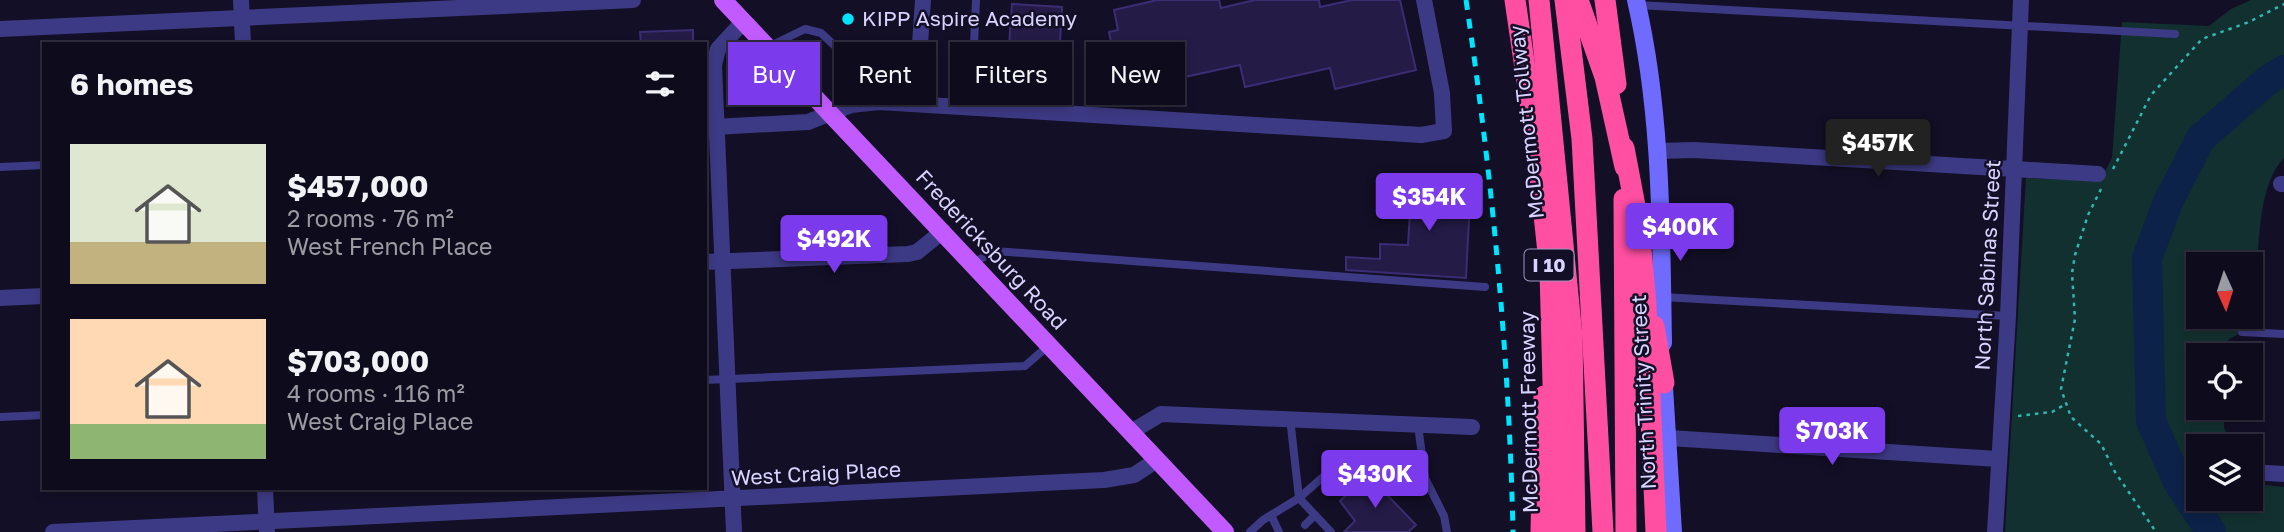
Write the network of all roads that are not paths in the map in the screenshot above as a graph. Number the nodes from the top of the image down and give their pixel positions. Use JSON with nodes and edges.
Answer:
{"nodes":[{"id":1,"x":241,"y":0,"type":"edge"},
{"id":2,"x":633,"y":0,"type":"edge"},
{"id":3,"x":723,"y":0,"type":"edge"},
{"id":4,"x":923,"y":0,"type":"edge"},
{"id":5,"x":976,"y":0,"type":"edge"},
{"id":6,"x":1424,"y":0,"type":"edge"},
{"id":7,"x":1515,"y":0,"type":"edge"},
{"id":8,"x":1539,"y":0,"type":"edge"},
{"id":9,"x":1565,"y":0,"type":"edge"},
{"id":10,"x":1577,"y":0,"type":"edge"},
{"id":11,"x":1605,"y":0,"type":"edge"},
{"id":12,"x":2021,"y":0,"type":"edge"},
{"id":13,"x":1636,"y":2,"type":"edge"},
{"id":14,"x":242,"y":17,"type":"junction"},
{"id":15,"x":743,"y":22,"type":"junction"},
{"id":16,"x":1542,"y":23,"type":"junction"},
{"id":17,"x":2019,"y":26,"type":"junction"},
{"id":18,"x":0,"y":29,"type":"edge"},
{"id":19,"x":2175,"y":34,"type":"dead end"},
{"id":20,"x":243,"y":42,"type":"edge"},
{"id":21,"x":763,"y":42,"type":"edge"},
{"id":22,"x":778,"y":42,"type":"edge"},
{"id":23,"x":921,"y":42,"type":"edge"},
{"id":24,"x":834,"y":45,"type":"edge"},
{"id":25,"x":820,"y":103,"type":"edge"},
{"id":26,"x":936,"y":104,"type":"edge"},
{"id":27,"x":854,"y":105,"type":"edge"},
{"id":28,"x":974,"y":107,"type":"junction"},
{"id":29,"x":830,"y":114,"type":"junction"},
{"id":30,"x":710,"y":127,"type":"edge"},
{"id":31,"x":1624,"y":148,"type":"junction"},
{"id":32,"x":1658,"y":151,"type":"junction"},
{"id":33,"x":42,"y":165,"type":"edge"},
{"id":34,"x":0,"y":167,"type":"edge"},
{"id":35,"x":2015,"y":169,"type":"junction"},
{"id":36,"x":2103,"y":179,"type":"road end"},
{"id":37,"x":943,"y":231,"type":"junction"},
{"id":38,"x":722,"y":261,"type":"junction"},
{"id":39,"x":707,"y":262,"type":"edge"},
{"id":40,"x":973,"y":263,"type":"junction"},
{"id":41,"x":1485,"y":287,"type":"dead end"},
{"id":42,"x":42,"y":296,"type":"edge"},
{"id":43,"x":1662,"y":297,"type":"junction"},
{"id":44,"x":0,"y":298,"type":"edge"},
{"id":45,"x":2008,"y":316,"type":"junction"},
{"id":46,"x":2242,"y":332,"type":"dead end"},
{"id":47,"x":2284,"y":334,"type":"edge"},
{"id":48,"x":1049,"y":345,"type":"junction"},
{"id":49,"x":729,"y":379,"type":"junction"},
{"id":50,"x":707,"y":380,"type":"edge"},
{"id":51,"x":1664,"y":383,"type":"junction"},
{"id":52,"x":42,"y":415,"type":"edge"},
{"id":53,"x":0,"y":417,"type":"edge"},
{"id":54,"x":1290,"y":417,"type":"junction"},
{"id":55,"x":1418,"y":424,"type":"junction"},
{"id":56,"x":1472,"y":427,"type":"dead end"},
{"id":57,"x":1131,"y":432,"type":"junction"},
{"id":58,"x":1669,"y":438,"type":"junction"},
{"id":59,"x":1998,"y":459,"type":"junction"},
{"id":60,"x":1157,"y":460,"type":"junction"},
{"id":61,"x":1340,"y":462,"type":"dead end"},
{"id":62,"x":1394,"y":462,"type":"dead end"},
{"id":63,"x":2263,"y":473,"type":"edge"},
{"id":64,"x":2284,"y":474,"type":"edge"},
{"id":65,"x":1425,"y":478,"type":"junction"},
{"id":66,"x":265,"y":490,"type":"edge"},
{"id":67,"x":1299,"y":498,"type":"junction"},
{"id":68,"x":733,"y":499,"type":"junction"},
{"id":69,"x":1271,"y":515,"type":"junction"},
{"id":70,"x":1315,"y":515,"type":"junction"},
{"id":71,"x":1305,"y":525,"type":"dead end"},
{"id":72,"x":267,"y":526,"type":"edge"},
{"id":73,"x":1327,"y":531,"type":"edge"},
{"id":74,"x":53,"y":532,"type":"edge"},
{"id":75,"x":734,"y":532,"type":"edge"},
{"id":76,"x":1225,"y":532,"type":"edge"},
{"id":77,"x":1250,"y":532,"type":"edge"},
{"id":78,"x":1279,"y":532,"type":"edge"},
{"id":79,"x":1447,"y":532,"type":"edge"},
{"id":80,"x":1541,"y":532,"type":"edge"},
{"id":81,"x":1557,"y":532,"type":"edge"},
{"id":82,"x":1575,"y":532,"type":"edge"},
{"id":83,"x":1603,"y":532,"type":"edge"},
{"id":84,"x":1626,"y":532,"type":"edge"},
{"id":85,"x":1656,"y":532,"type":"edge"},
{"id":86,"x":1673,"y":532,"type":"edge"},
{"id":87,"x":1995,"y":532,"type":"edge"}],
"edges":[{"from":1,"to":14,"type":"street"},
{"from":2,"to":14,"type":"street"},
{"from":3,"to":15,"type":"main road","name":"Fredericksburg Road"},
{"from":4,"to":23,"type":"street"},
{"from":5,"to":28,"type":"lane"},
{"from":6,"to":28,"type":"street"},
{"from":7,"to":81,"type":"highway","name":"McDermott Freeway","number":"I 10","bridge":true},
{"from":8,"to":16,"type":"highway","name":"McDermott Tollway"},
{"from":9,"to":83,"type":"highway"},
{"from":10,"to":51,"type":"highway"},
{"from":11,"to":31,"type":"highway"},
{"from":12,"to":17,"type":"street","name":"North Sabinas Street"},
{"from":13,"to":17,"type":"lane"},
{"from":13,"to":32,"type":"main road","name":"North Trinity Street"},
{"from":14,"to":18,"type":"street"},
{"from":14,"to":20,"type":"street"},
{"from":15,"to":21,"type":"main road","name":"Fredericksburg Road"},
{"from":15,"to":30,"type":"street"},
{"from":16,"to":80,"type":"highway"},
{"from":16,"to":82,"type":"highway","name":"McDermott Tollway"},
{"from":17,"to":19,"type":"lane"},
{"from":17,"to":35,"type":"street","name":"North Sabinas Street"},
{"from":22,"to":24,"type":"lane"},
{"from":25,"to":29,"type":"main road","name":"Fredericksburg Road"},
{"from":26,"to":28,"type":"street"},
{"from":27,"to":29,"type":"street"},
{"from":29,"to":30,"type":"street"},
{"from":29,"to":37,"type":"main road","name":"Fredericksburg Road"},
{"from":30,"to":38,"type":"street"},
{"from":31,"to":84,"type":"highway","bridge":true},
{"from":31,"to":85,"type":"highway","bridge":true},
{"from":32,"to":35,"type":"street"},
{"from":32,"to":43,"type":"main road","name":"North Trinity Street"},
{"from":33,"to":34,"type":"lane"},
{"from":35,"to":36,"type":"street"},
{"from":35,"to":45,"type":"street","name":"North Sabinas Street"},
{"from":37,"to":38,"type":"street"},
{"from":37,"to":40,"type":"main road","name":"Fredericksburg Road"},
{"from":38,"to":39,"type":"street"},
{"from":38,"to":49,"type":"street"},
{"from":40,"to":41,"type":"lane"},
{"from":40,"to":48,"type":"main road","name":"Fredericksburg Road"},
{"from":42,"to":44,"type":"street"},
{"from":43,"to":45,"type":"lane"},
{"from":43,"to":51,"type":"main road","name":"North Trinity Street"},
{"from":45,"to":59,"type":"street","name":"North Sabinas Street"},
{"from":46,"to":47,"type":"lane"},
{"from":48,"to":49,"type":"lane"},
{"from":48,"to":57,"type":"main road","name":"Fredericksburg Road"},
{"from":49,"to":50,"type":"lane"},
{"from":49,"to":68,"type":"street"},
{"from":51,"to":58,"type":"main road","name":"North Trinity Street"},
{"from":52,"to":53,"type":"lane"},
{"from":54,"to":55,"type":"street"},
{"from":54,"to":57,"type":"street"},
{"from":54,"to":67,"type":"lane"},
{"from":55,"to":56,"type":"street"},
{"from":55,"to":65,"type":"lane"},
{"from":57,"to":60,"type":"main road","name":"Fredericksburg Road"},
{"from":58,"to":59,"type":"street"},
{"from":58,"to":86,"type":"main road","name":"North Trinity Street"},
{"from":59,"to":87,"type":"street","name":"North Sabinas Street"},
{"from":60,"to":68,"type":"street","name":"West Craig Place"},
{"from":60,"to":76,"type":"main road","name":"Fredericksburg Road"},
{"from":61,"to":67,"type":"lane"},
{"from":62,"to":65,"type":"lane"},
{"from":63,"to":64,"type":"street"},
{"from":65,"to":79,"type":"lane"},
{"from":66,"to":72,"type":"street"},
{"from":67,"to":69,"type":"lane"},
{"from":67,"to":70,"type":"lane"},
{"from":68,"to":72,"type":"street","name":"West Craig Place"},
{"from":68,"to":75,"type":"street"},
{"from":69,"to":77,"type":"lane"},
{"from":69,"to":78,"type":"lane"},
{"from":70,"to":71,"type":"lane"},
{"from":70,"to":73,"type":"lane"},
{"from":72,"to":74,"type":"street","name":"West Craig Place"}]}
